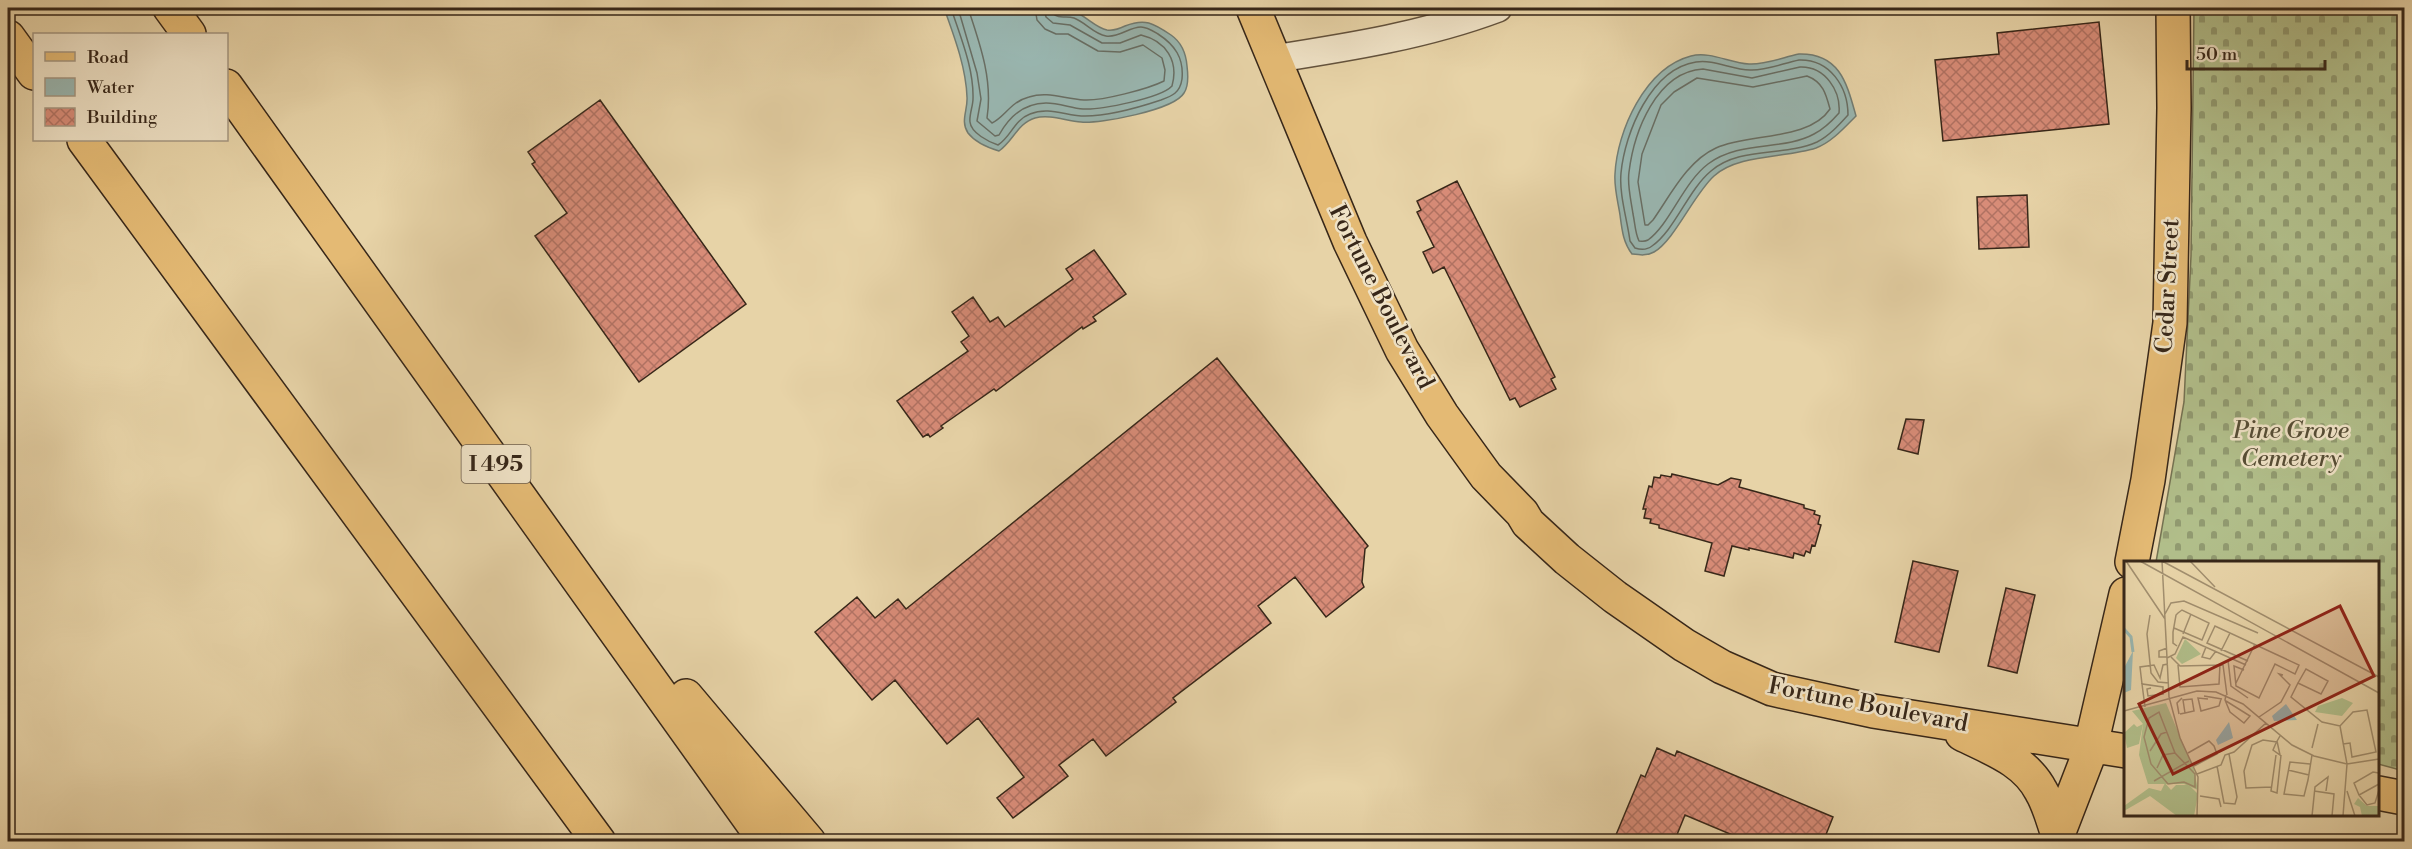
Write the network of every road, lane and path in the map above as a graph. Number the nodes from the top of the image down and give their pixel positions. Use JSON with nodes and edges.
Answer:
{"nodes":[{"id":1,"x":170,"y":8,"type":"edge"},
{"id":2,"x":1253,"y":8,"type":"edge"},
{"id":3,"x":1498,"y":8,"type":"edge"},
{"id":4,"x":2173,"y":8,"type":"edge"},
{"id":5,"x":188,"y":33,"type":"edge"},
{"id":6,"x":8,"y":37,"type":"edge"},
{"id":7,"x":1273,"y":59,"type":"junction"},
{"id":8,"x":33,"y":72,"type":"edge"},
{"id":9,"x":228,"y":89,"type":"edge"},
{"id":10,"x":85,"y":141,"type":"edge"},
{"id":11,"x":525,"y":504,"type":"junction"},
{"id":12,"x":2132,"y":561,"type":"edge"},
{"id":13,"x":2124,"y":603,"type":"edge"},
{"id":14,"x":1940,"y":722,"type":"junction"},
{"id":15,"x":2091,"y":745,"type":"junction"},
{"id":16,"x":2124,"y":751,"type":"edge"},
{"id":17,"x":2379,"y":793,"type":"edge"},
{"id":18,"x":2404,"y":798,"type":"edge"},
{"id":19,"x":2056,"y":838,"type":"edge"},
{"id":20,"x":599,"y":842,"type":"edge"},
{"id":21,"x":766,"y":842,"type":"edge"},
{"id":22,"x":809,"y":842,"type":"edge"}],
"edges":[{"from":1,"to":5,"type":"main road"},
{"from":2,"to":7,"type":"main road","name":"Fortune Boulevard"},
{"from":3,"to":7,"type":"street"},
{"from":4,"to":12,"type":"main road","name":"Cedar Street"},
{"from":6,"to":8,"type":"main road"},
{"from":7,"to":14,"type":"main road","name":"Fortune Boulevard"},
{"from":9,"to":11,"type":"main road","number":"I 495"},
{"from":10,"to":20,"type":"main road"},
{"from":11,"to":21,"type":"main road","number":"I 495"},
{"from":11,"to":22,"type":"main road"},
{"from":13,"to":15,"type":"main road"},
{"from":14,"to":15,"type":"main road","name":"Fortune Boulevard"},
{"from":14,"to":19,"type":"main road"},
{"from":15,"to":16,"type":"main road","name":"Fortune Boulevard"},
{"from":15,"to":19,"type":"main road"},
{"from":17,"to":18,"type":"main road"}]}
